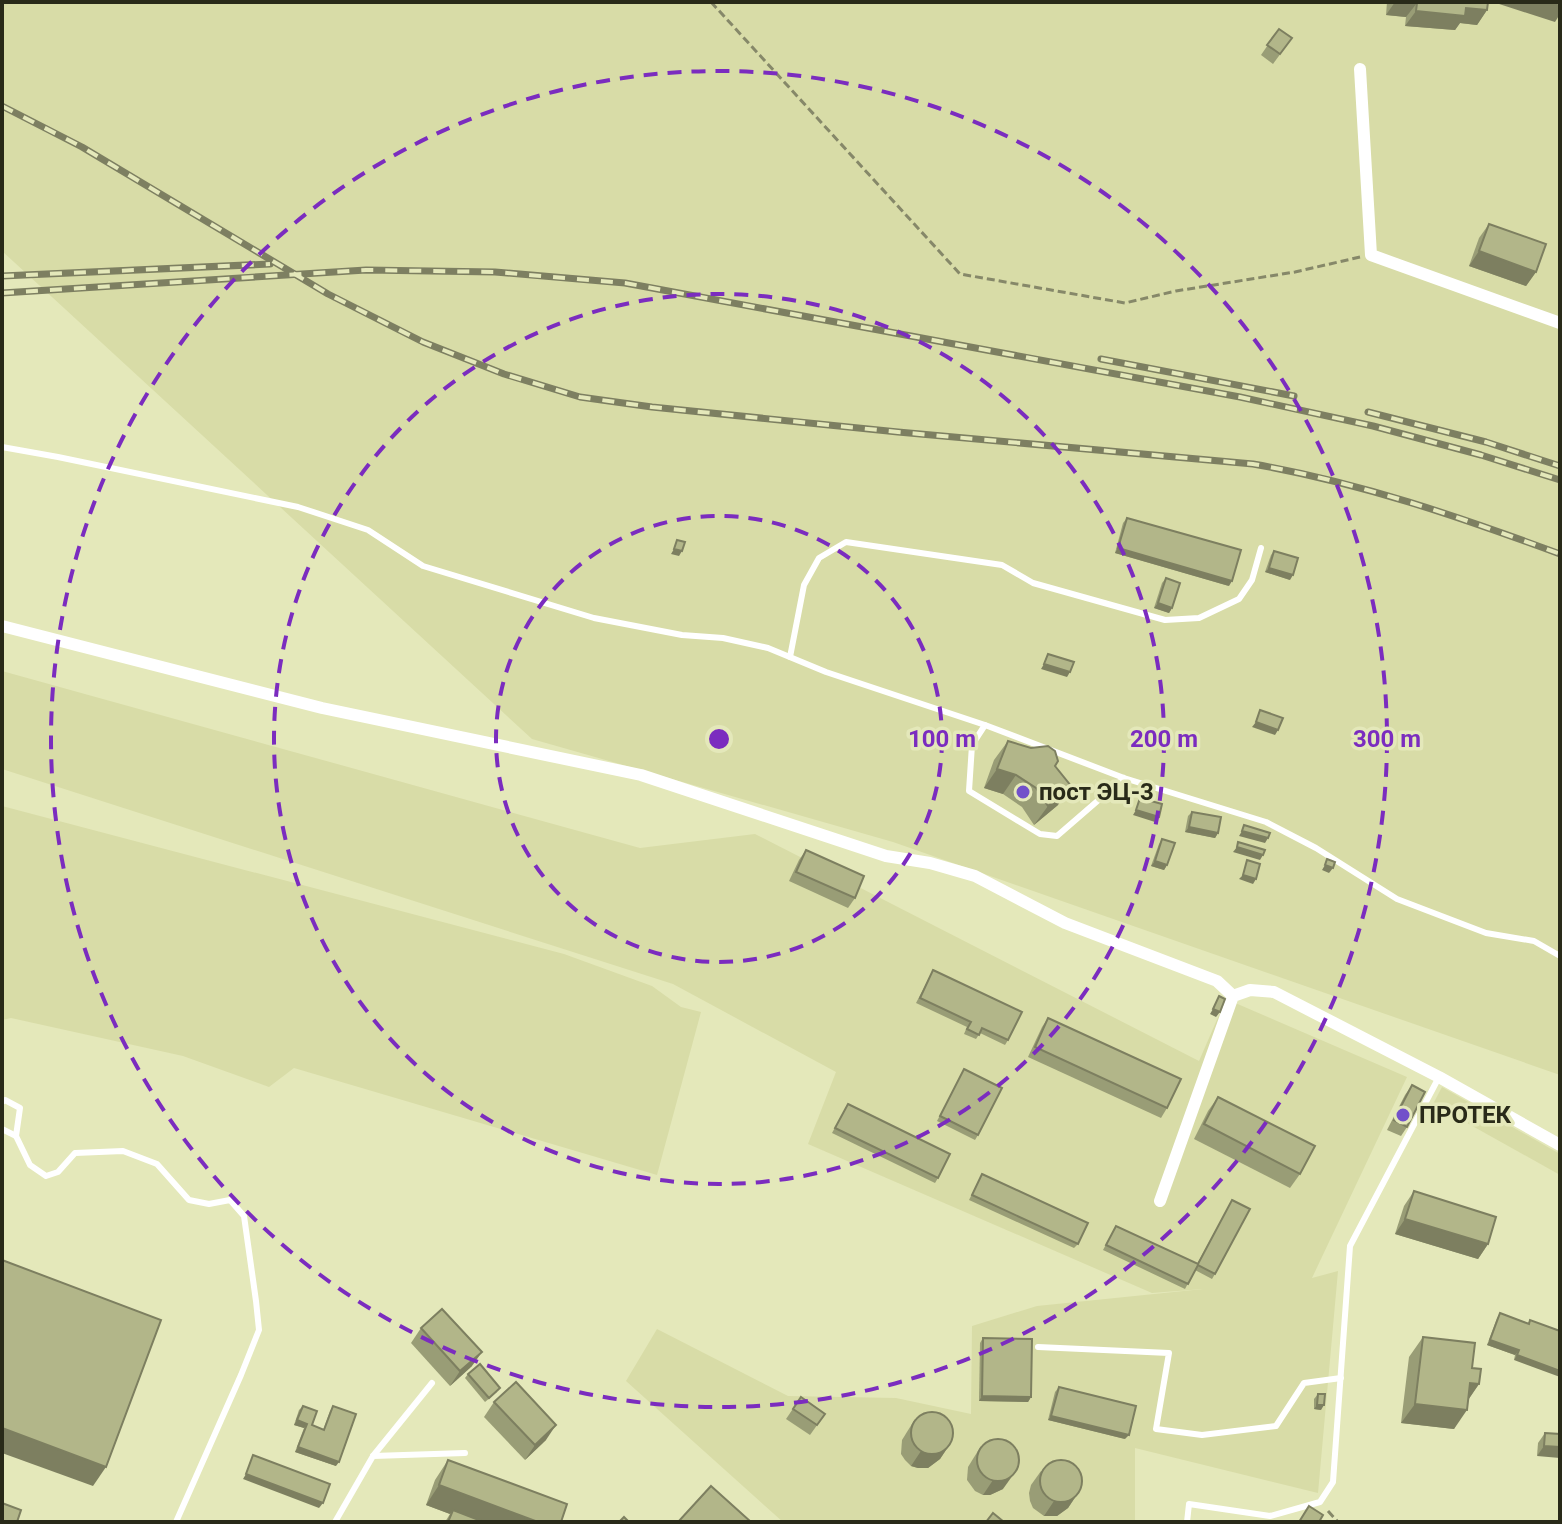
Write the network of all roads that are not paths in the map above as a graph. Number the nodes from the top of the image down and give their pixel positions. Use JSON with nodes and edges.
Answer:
{"nodes":[{"id":1,"x":1360,"y":69,"type":"dead end"},
{"id":2,"x":1560,"y":323,"type":"edge"},
{"id":3,"x":2,"y":447,"type":"edge"},
{"id":4,"x":1261,"y":548,"type":"dead end"},
{"id":5,"x":2,"y":626,"type":"edge"},
{"id":6,"x":790,"y":657,"type":"junction"},
{"id":7,"x":985,"y":725,"type":"junction"},
{"id":8,"x":1124,"y":778,"type":"junction"},
{"id":9,"x":1560,"y":956,"type":"edge"},
{"id":10,"x":1233,"y":996,"type":"junction"},
{"id":11,"x":1439,"y":1077,"type":"junction"},
{"id":12,"x":2,"y":1102,"type":"edge"},
{"id":13,"x":2,"y":1129,"type":"edge"},
{"id":14,"x":16,"y":1136,"type":"junction"},
{"id":15,"x":1560,"y":1145,"type":"edge"},
{"id":16,"x":1160,"y":1201,"type":"dead end"},
{"id":17,"x":1038,"y":1347,"type":"dead end"},
{"id":18,"x":1341,"y":1378,"type":"junction"},
{"id":19,"x":432,"y":1383,"type":"dead end"},
{"id":20,"x":465,"y":1453,"type":"dead end"},
{"id":21,"x":373,"y":1456,"type":"junction"},
{"id":22,"x":1270,"y":1516,"type":"junction"},
{"id":23,"x":176,"y":1522,"type":"edge"},
{"id":24,"x":335,"y":1522,"type":"edge"},
{"id":25,"x":1187,"y":1522,"type":"edge"},
{"id":26,"x":1263,"y":1522,"type":"edge"}],
"edges":[{"from":1,"to":2,"type":"street"},
{"from":3,"to":6,"type":"lane"},
{"from":4,"to":6,"type":"lane"},
{"from":5,"to":10,"type":"street"},
{"from":6,"to":7,"type":"lane"},
{"from":7,"to":8,"type":"lane"},
{"from":7,"to":8,"type":"lane"},
{"from":8,"to":9,"type":"lane"},
{"from":10,"to":11,"type":"street"},
{"from":10,"to":16,"type":"street"},
{"from":11,"to":15,"type":"street"},
{"from":11,"to":18,"type":"lane"},
{"from":12,"to":14,"type":"lane"},
{"from":13,"to":14,"type":"lane"},
{"from":14,"to":23,"type":"lane"},
{"from":17,"to":18,"type":"lane"},
{"from":18,"to":22,"type":"lane"},
{"from":19,"to":21,"type":"lane"},
{"from":20,"to":21,"type":"lane"},
{"from":21,"to":24,"type":"lane"},
{"from":22,"to":25,"type":"lane"},
{"from":22,"to":26,"type":"lane"}]}
